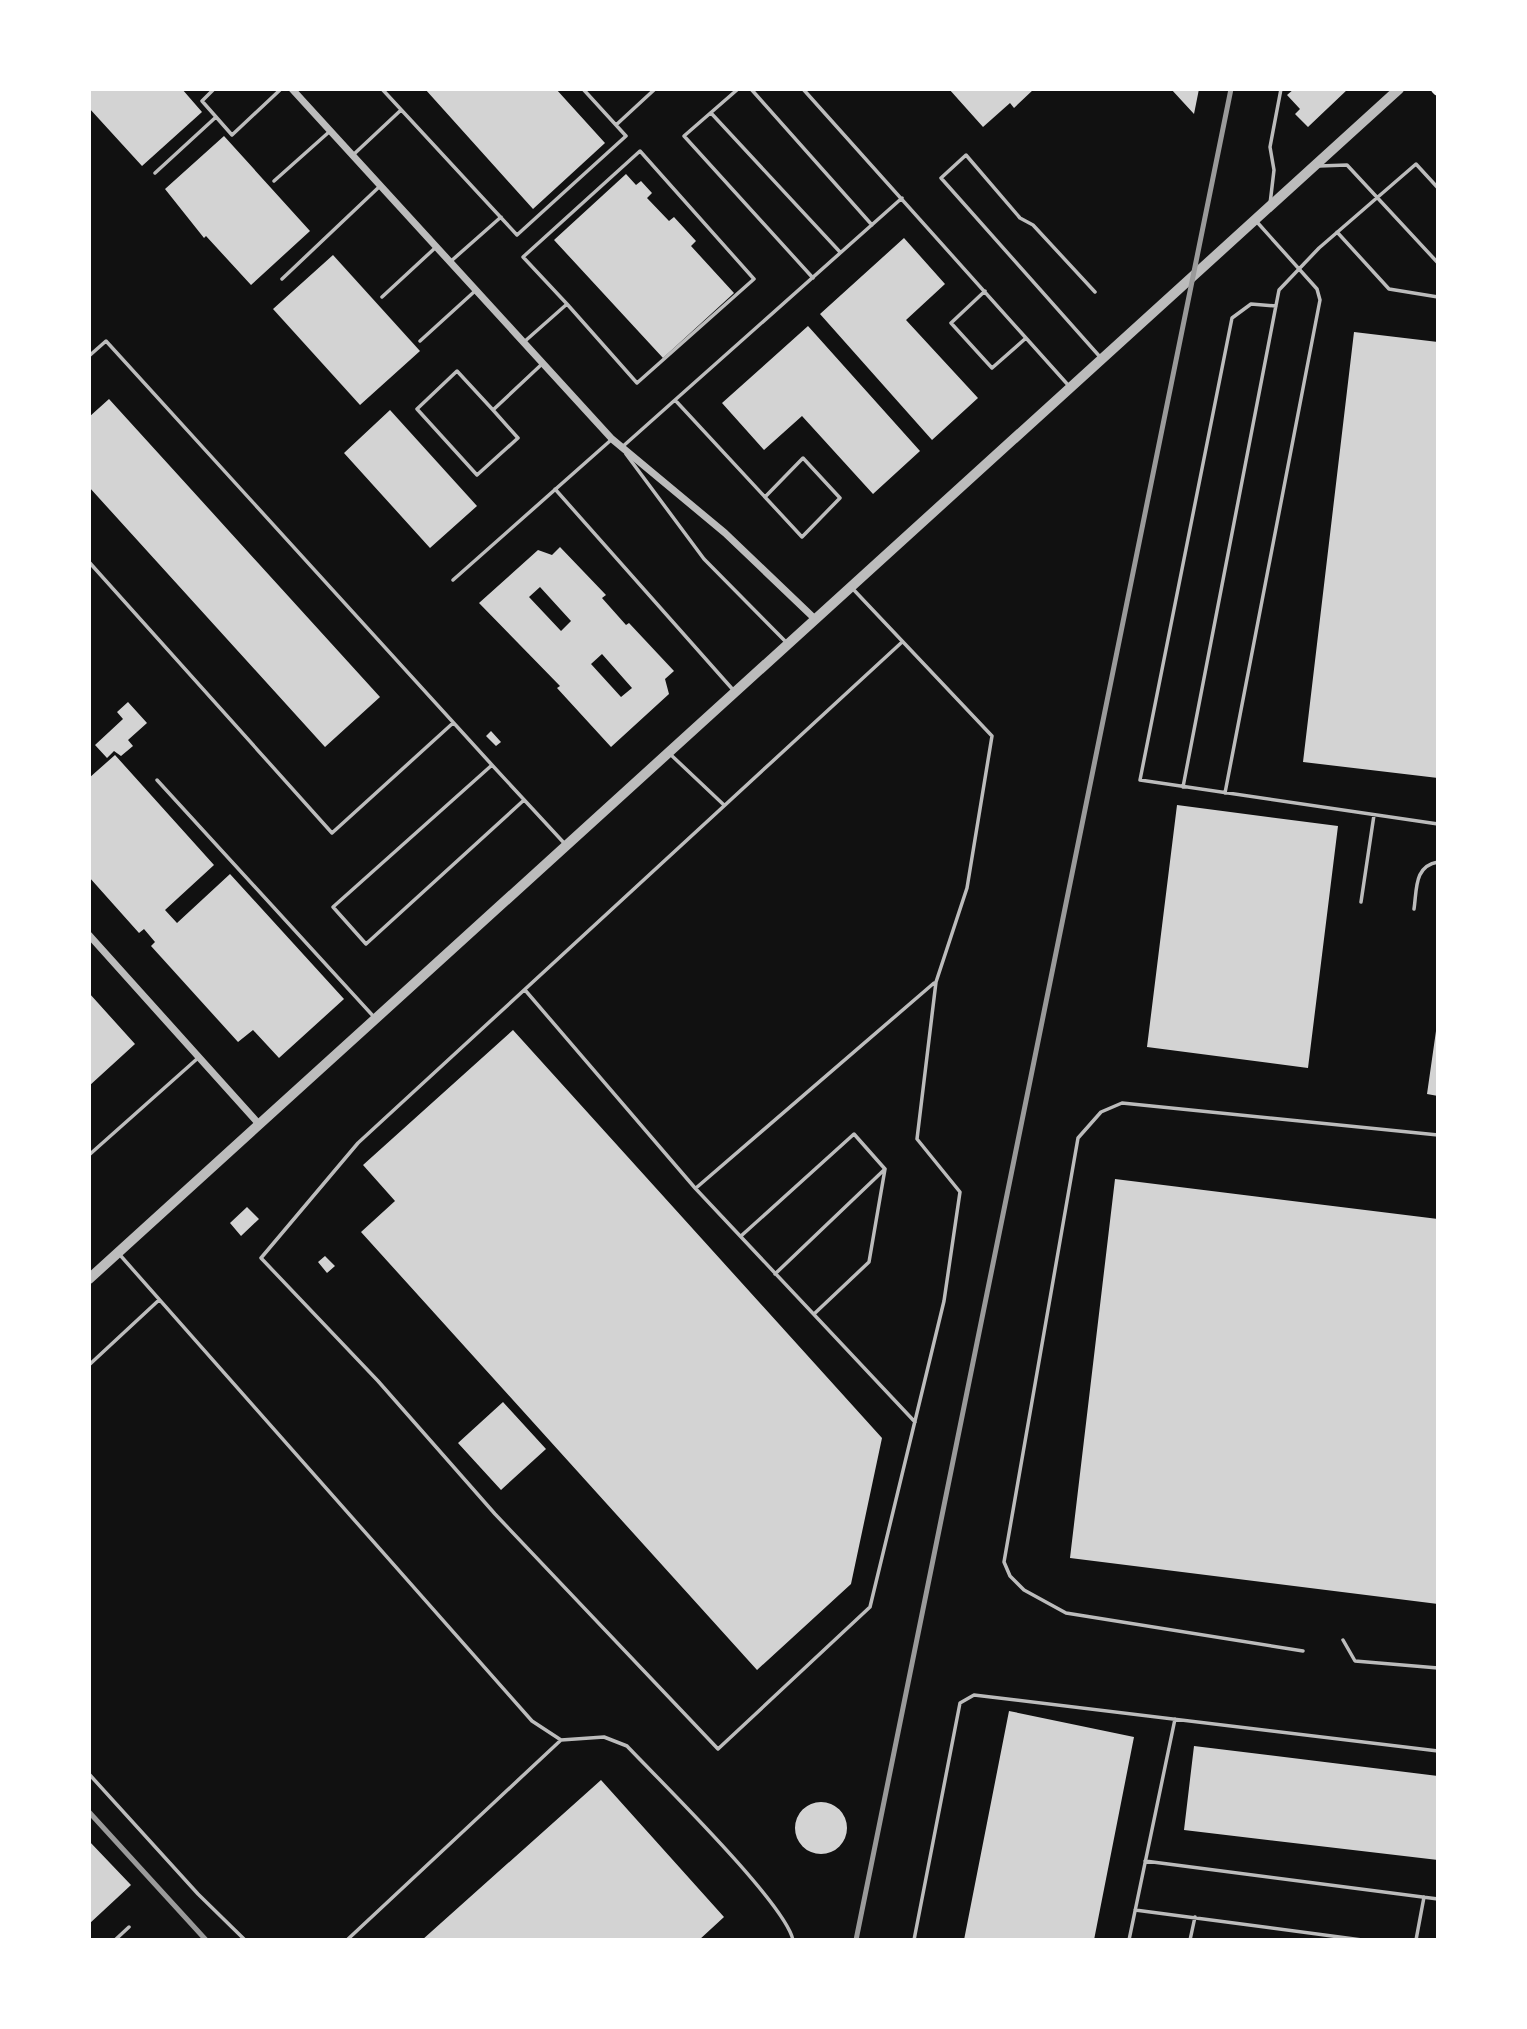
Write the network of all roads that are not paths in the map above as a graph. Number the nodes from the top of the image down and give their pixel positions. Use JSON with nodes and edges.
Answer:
{"nodes":[{"id":1,"x":215,"y":89,"type":"edge"},
{"id":2,"x":281,"y":89,"type":"edge"},
{"id":3,"x":292,"y":89,"type":"edge"},
{"id":4,"x":382,"y":89,"type":"edge"},
{"id":5,"x":583,"y":89,"type":"edge"},
{"id":6,"x":655,"y":89,"type":"edge"},
{"id":7,"x":738,"y":89,"type":"edge"},
{"id":8,"x":751,"y":89,"type":"edge"},
{"id":9,"x":803,"y":89,"type":"edge"},
{"id":10,"x":1281,"y":89,"type":"edge"},
{"id":11,"x":1399,"y":89,"type":"edge"},
{"id":12,"x":401,"y":110,"type":"junction"},
{"id":13,"x":711,"y":113,"type":"junction"},
{"id":14,"x":216,"y":117,"type":"junction"},
{"id":15,"x":616,"y":125,"type":"junction"},
{"id":16,"x":331,"y":130,"type":"junction"},
{"id":17,"x":353,"y":155,"type":"junction"},
{"id":18,"x":1317,"y":166,"type":"junction"},
{"id":19,"x":155,"y":173,"type":"dead end"},
{"id":20,"x":274,"y":181,"type":"dead end"},
{"id":21,"x":381,"y":185,"type":"junction"},
{"id":22,"x":1438,"y":188,"type":"edge"},
{"id":23,"x":902,"y":198,"type":"junction"},
{"id":24,"x":1377,"y":198,"type":"junction"},
{"id":25,"x":1270,"y":209,"type":"junction"},
{"id":26,"x":501,"y":217,"type":"junction"},
{"id":27,"x":1256,"y":221,"type":"junction"},
{"id":28,"x":872,"y":225,"type":"junction"},
{"id":29,"x":1338,"y":232,"type":"junction"},
{"id":30,"x":436,"y":246,"type":"junction"},
{"id":31,"x":841,"y":253,"type":"junction"},
{"id":32,"x":450,"y":262,"type":"junction"},
{"id":33,"x":1438,"y":263,"type":"edge"},
{"id":34,"x":1299,"y":268,"type":"junction"},
{"id":35,"x":813,"y":278,"type":"junction"},
{"id":36,"x":282,"y":279,"type":"dead end"},
{"id":37,"x":476,"y":289,"type":"junction"},
{"id":38,"x":985,"y":291,"type":"junction"},
{"id":39,"x":1095,"y":292,"type":"dead end"},
{"id":40,"x":382,"y":297,"type":"dead end"},
{"id":41,"x":1438,"y":297,"type":"edge"},
{"id":42,"x":567,"y":304,"type":"junction"},
{"id":43,"x":1276,"y":306,"type":"junction"},
{"id":44,"x":1026,"y":338,"type":"junction"},
{"id":45,"x":420,"y":341,"type":"dead end"},
{"id":46,"x":524,"y":342,"type":"junction"},
{"id":47,"x":89,"y":356,"type":"edge"},
{"id":48,"x":1103,"y":359,"type":"junction"},
{"id":49,"x":544,"y":363,"type":"junction"},
{"id":50,"x":1071,"y":388,"type":"junction"},
{"id":51,"x":675,"y":400,"type":"junction"},
{"id":52,"x":493,"y":411,"type":"junction"},
{"id":53,"x":612,"y":439,"type":"junction"},
{"id":54,"x":621,"y":448,"type":"junction"},
{"id":55,"x":555,"y":489,"type":"junction"},
{"id":56,"x":765,"y":497,"type":"junction"},
{"id":57,"x":89,"y":562,"type":"edge"},
{"id":58,"x":453,"y":580,"type":"dead end"},
{"id":59,"x":851,"y":587,"type":"junction"},
{"id":60,"x":815,"y":619,"type":"junction"},
{"id":61,"x":901,"y":643,"type":"junction"},
{"id":62,"x":788,"y":644,"type":"junction"},
{"id":63,"x":735,"y":692,"type":"junction"},
{"id":64,"x":453,"y":723,"type":"junction"},
{"id":65,"x":670,"y":754,"type":"junction"},
{"id":66,"x":492,"y":765,"type":"junction"},
{"id":67,"x":157,"y":780,"type":"dead end"},
{"id":68,"x":1183,"y":787,"type":"junction"},
{"id":69,"x":1225,"y":793,"type":"junction"},
{"id":70,"x":524,"y":800,"type":"junction"},
{"id":71,"x":724,"y":806,"type":"junction"},
{"id":72,"x":1374,"y":815,"type":"junction"},
{"id":73,"x":1438,"y":824,"type":"edge"},
{"id":74,"x":566,"y":846,"type":"junction"},
{"id":75,"x":1438,"y":862,"type":"edge"},
{"id":76,"x":1362,"y":902,"type":"dead end"},
{"id":77,"x":1414,"y":909,"type":"dead end"},
{"id":78,"x":89,"y":935,"type":"edge"},
{"id":79,"x":936,"y":982,"type":"junction"},
{"id":80,"x":525,"y":990,"type":"junction"},
{"id":81,"x":376,"y":1019,"type":"junction"},
{"id":82,"x":199,"y":1056,"type":"junction"},
{"id":83,"x":258,"y":1123,"type":"junction"},
{"id":84,"x":1438,"y":1135,"type":"edge"},
{"id":85,"x":89,"y":1156,"type":"edge"},
{"id":86,"x":885,"y":1169,"type":"junction"},
{"id":87,"x":695,"y":1188,"type":"junction"},
{"id":88,"x":741,"y":1236,"type":"junction"},
{"id":89,"x":118,"y":1253,"type":"junction"},
{"id":90,"x":775,"y":1274,"type":"junction"},
{"id":91,"x":89,"y":1279,"type":"edge"},
{"id":92,"x":159,"y":1300,"type":"junction"},
{"id":93,"x":814,"y":1315,"type":"junction"},
{"id":94,"x":89,"y":1365,"type":"edge"},
{"id":95,"x":915,"y":1422,"type":"junction"},
{"id":96,"x":1343,"y":1640,"type":"dead end"},
{"id":97,"x":1303,"y":1651,"type":"dead end"},
{"id":98,"x":1438,"y":1668,"type":"edge"},
{"id":99,"x":1175,"y":1719,"type":"junction"},
{"id":100,"x":561,"y":1741,"type":"junction"},
{"id":101,"x":1438,"y":1751,"type":"edge"},
{"id":102,"x":89,"y":1774,"type":"edge"},
{"id":103,"x":1145,"y":1861,"type":"junction"},
{"id":104,"x":1424,"y":1897,"type":"junction"},
{"id":105,"x":1438,"y":1899,"type":"edge"},
{"id":106,"x":1135,"y":1910,"type":"junction"},
{"id":107,"x":1195,"y":1917,"type":"junction"},
{"id":108,"x":129,"y":1927,"type":"dead end"},
{"id":109,"x":115,"y":1940,"type":"edge"},
{"id":110,"x":245,"y":1940,"type":"edge"},
{"id":111,"x":347,"y":1940,"type":"edge"},
{"id":112,"x":793,"y":1940,"type":"edge"},
{"id":113,"x":914,"y":1940,"type":"edge"},
{"id":114,"x":1129,"y":1940,"type":"edge"},
{"id":115,"x":1190,"y":1940,"type":"edge"},
{"id":116,"x":1362,"y":1940,"type":"edge"},
{"id":117,"x":1416,"y":1940,"type":"edge"}],
"edges":[{"from":1,"to":14,"type":"lane"},
{"from":2,"to":14,"type":"lane"},
{"from":3,"to":16,"type":"street"},
{"from":4,"to":12,"type":"lane"},
{"from":5,"to":15,"type":"lane"},
{"from":6,"to":15,"type":"lane"},
{"from":7,"to":13,"type":"lane"},
{"from":8,"to":28,"type":"lane"},
{"from":9,"to":23,"type":"lane"},
{"from":10,"to":25,"type":"lane"},
{"from":11,"to":18,"type":"street"},
{"from":12,"to":17,"type":"lane"},
{"from":12,"to":26,"type":"lane"},
{"from":13,"to":31,"type":"lane"},
{"from":13,"to":35,"type":"lane"},
{"from":14,"to":19,"type":"lane"},
{"from":15,"to":26,"type":"lane"},
{"from":16,"to":17,"type":"street"},
{"from":16,"to":20,"type":"lane"},
{"from":17,"to":21,"type":"street"},
{"from":18,"to":24,"type":"lane"},
{"from":18,"to":25,"type":"street"},
{"from":21,"to":30,"type":"street"},
{"from":21,"to":36,"type":"lane"},
{"from":22,"to":24,"type":"lane"},
{"from":23,"to":28,"type":"lane"},
{"from":23,"to":38,"type":"lane"},
{"from":24,"to":29,"type":"lane"},
{"from":24,"to":33,"type":"lane"},
{"from":25,"to":27,"type":"street"},
{"from":26,"to":32,"type":"lane"},
{"from":27,"to":34,"type":"lane"},
{"from":27,"to":48,"type":"street"},
{"from":28,"to":31,"type":"lane"},
{"from":29,"to":34,"type":"lane"},
{"from":29,"to":41,"type":"lane"},
{"from":30,"to":32,"type":"street"},
{"from":30,"to":40,"type":"lane"},
{"from":31,"to":35,"type":"lane"},
{"from":32,"to":37,"type":"street"},
{"from":34,"to":43,"type":"lane"},
{"from":34,"to":69,"type":"lane"},
{"from":35,"to":51,"type":"lane"},
{"from":37,"to":45,"type":"lane"},
{"from":37,"to":46,"type":"street"},
{"from":38,"to":44,"type":"lane"},
{"from":38,"to":44,"type":"lane"},
{"from":39,"to":48,"type":"lane"},
{"from":42,"to":42,"type":"lane"},
{"from":42,"to":46,"type":"lane"},
{"from":43,"to":68,"type":"lane"},
{"from":43,"to":68,"type":"lane"},
{"from":44,"to":50,"type":"lane"},
{"from":46,"to":49,"type":"street"},
{"from":47,"to":64,"type":"lane"},
{"from":48,"to":50,"type":"street"},
{"from":49,"to":52,"type":"lane"},
{"from":49,"to":53,"type":"street"},
{"from":50,"to":59,"type":"street"},
{"from":51,"to":54,"type":"lane"},
{"from":51,"to":56,"type":"lane"},
{"from":52,"to":52,"type":"lane"},
{"from":53,"to":54,"type":"street"},
{"from":53,"to":55,"type":"lane"},
{"from":54,"to":60,"type":"street"},
{"from":54,"to":62,"type":"lane"},
{"from":55,"to":58,"type":"lane"},
{"from":55,"to":63,"type":"lane"},
{"from":56,"to":56,"type":"lane"},
{"from":57,"to":64,"type":"lane"},
{"from":59,"to":60,"type":"street"},
{"from":59,"to":61,"type":"lane"},
{"from":60,"to":62,"type":"street"},
{"from":61,"to":71,"type":"lane"},
{"from":61,"to":79,"type":"lane"},
{"from":62,"to":63,"type":"street"},
{"from":63,"to":65,"type":"street"},
{"from":64,"to":66,"type":"lane"},
{"from":65,"to":71,"type":"lane"},
{"from":65,"to":74,"type":"street"},
{"from":66,"to":70,"type":"lane"},
{"from":66,"to":70,"type":"lane"},
{"from":67,"to":81,"type":"lane"},
{"from":68,"to":69,"type":"lane"},
{"from":69,"to":72,"type":"lane"},
{"from":70,"to":74,"type":"lane"},
{"from":71,"to":80,"type":"lane"},
{"from":72,"to":73,"type":"lane"},
{"from":72,"to":76,"type":"lane"},
{"from":74,"to":81,"type":"street"},
{"from":75,"to":77,"type":"lane"},
{"from":78,"to":82,"type":"street"},
{"from":79,"to":87,"type":"lane"},
{"from":79,"to":95,"type":"lane"},
{"from":80,"to":87,"type":"lane"},
{"from":80,"to":95,"type":"lane"},
{"from":81,"to":83,"type":"street"},
{"from":82,"to":83,"type":"street"},
{"from":82,"to":85,"type":"lane"},
{"from":83,"to":89,"type":"street"},
{"from":84,"to":97,"type":"lane"},
{"from":86,"to":88,"type":"lane"},
{"from":86,"to":90,"type":"lane"},
{"from":86,"to":93,"type":"lane"},
{"from":87,"to":88,"type":"lane"},
{"from":88,"to":90,"type":"lane"},
{"from":89,"to":91,"type":"street"},
{"from":89,"to":92,"type":"lane"},
{"from":90,"to":93,"type":"lane"},
{"from":92,"to":94,"type":"lane"},
{"from":92,"to":100,"type":"lane"},
{"from":93,"to":95,"type":"lane"},
{"from":96,"to":98,"type":"lane"},
{"from":99,"to":101,"type":"lane"},
{"from":99,"to":103,"type":"lane"},
{"from":99,"to":113,"type":"lane"},
{"from":100,"to":111,"type":"lane"},
{"from":100,"to":112,"type":"lane"},
{"from":102,"to":110,"type":"lane"},
{"from":103,"to":104,"type":"lane"},
{"from":103,"to":106,"type":"lane"},
{"from":104,"to":105,"type":"lane"},
{"from":104,"to":117,"type":"lane"},
{"from":106,"to":107,"type":"lane"},
{"from":106,"to":114,"type":"lane"},
{"from":107,"to":115,"type":"lane"},
{"from":107,"to":116,"type":"lane"},
{"from":108,"to":109,"type":"lane"}]}
